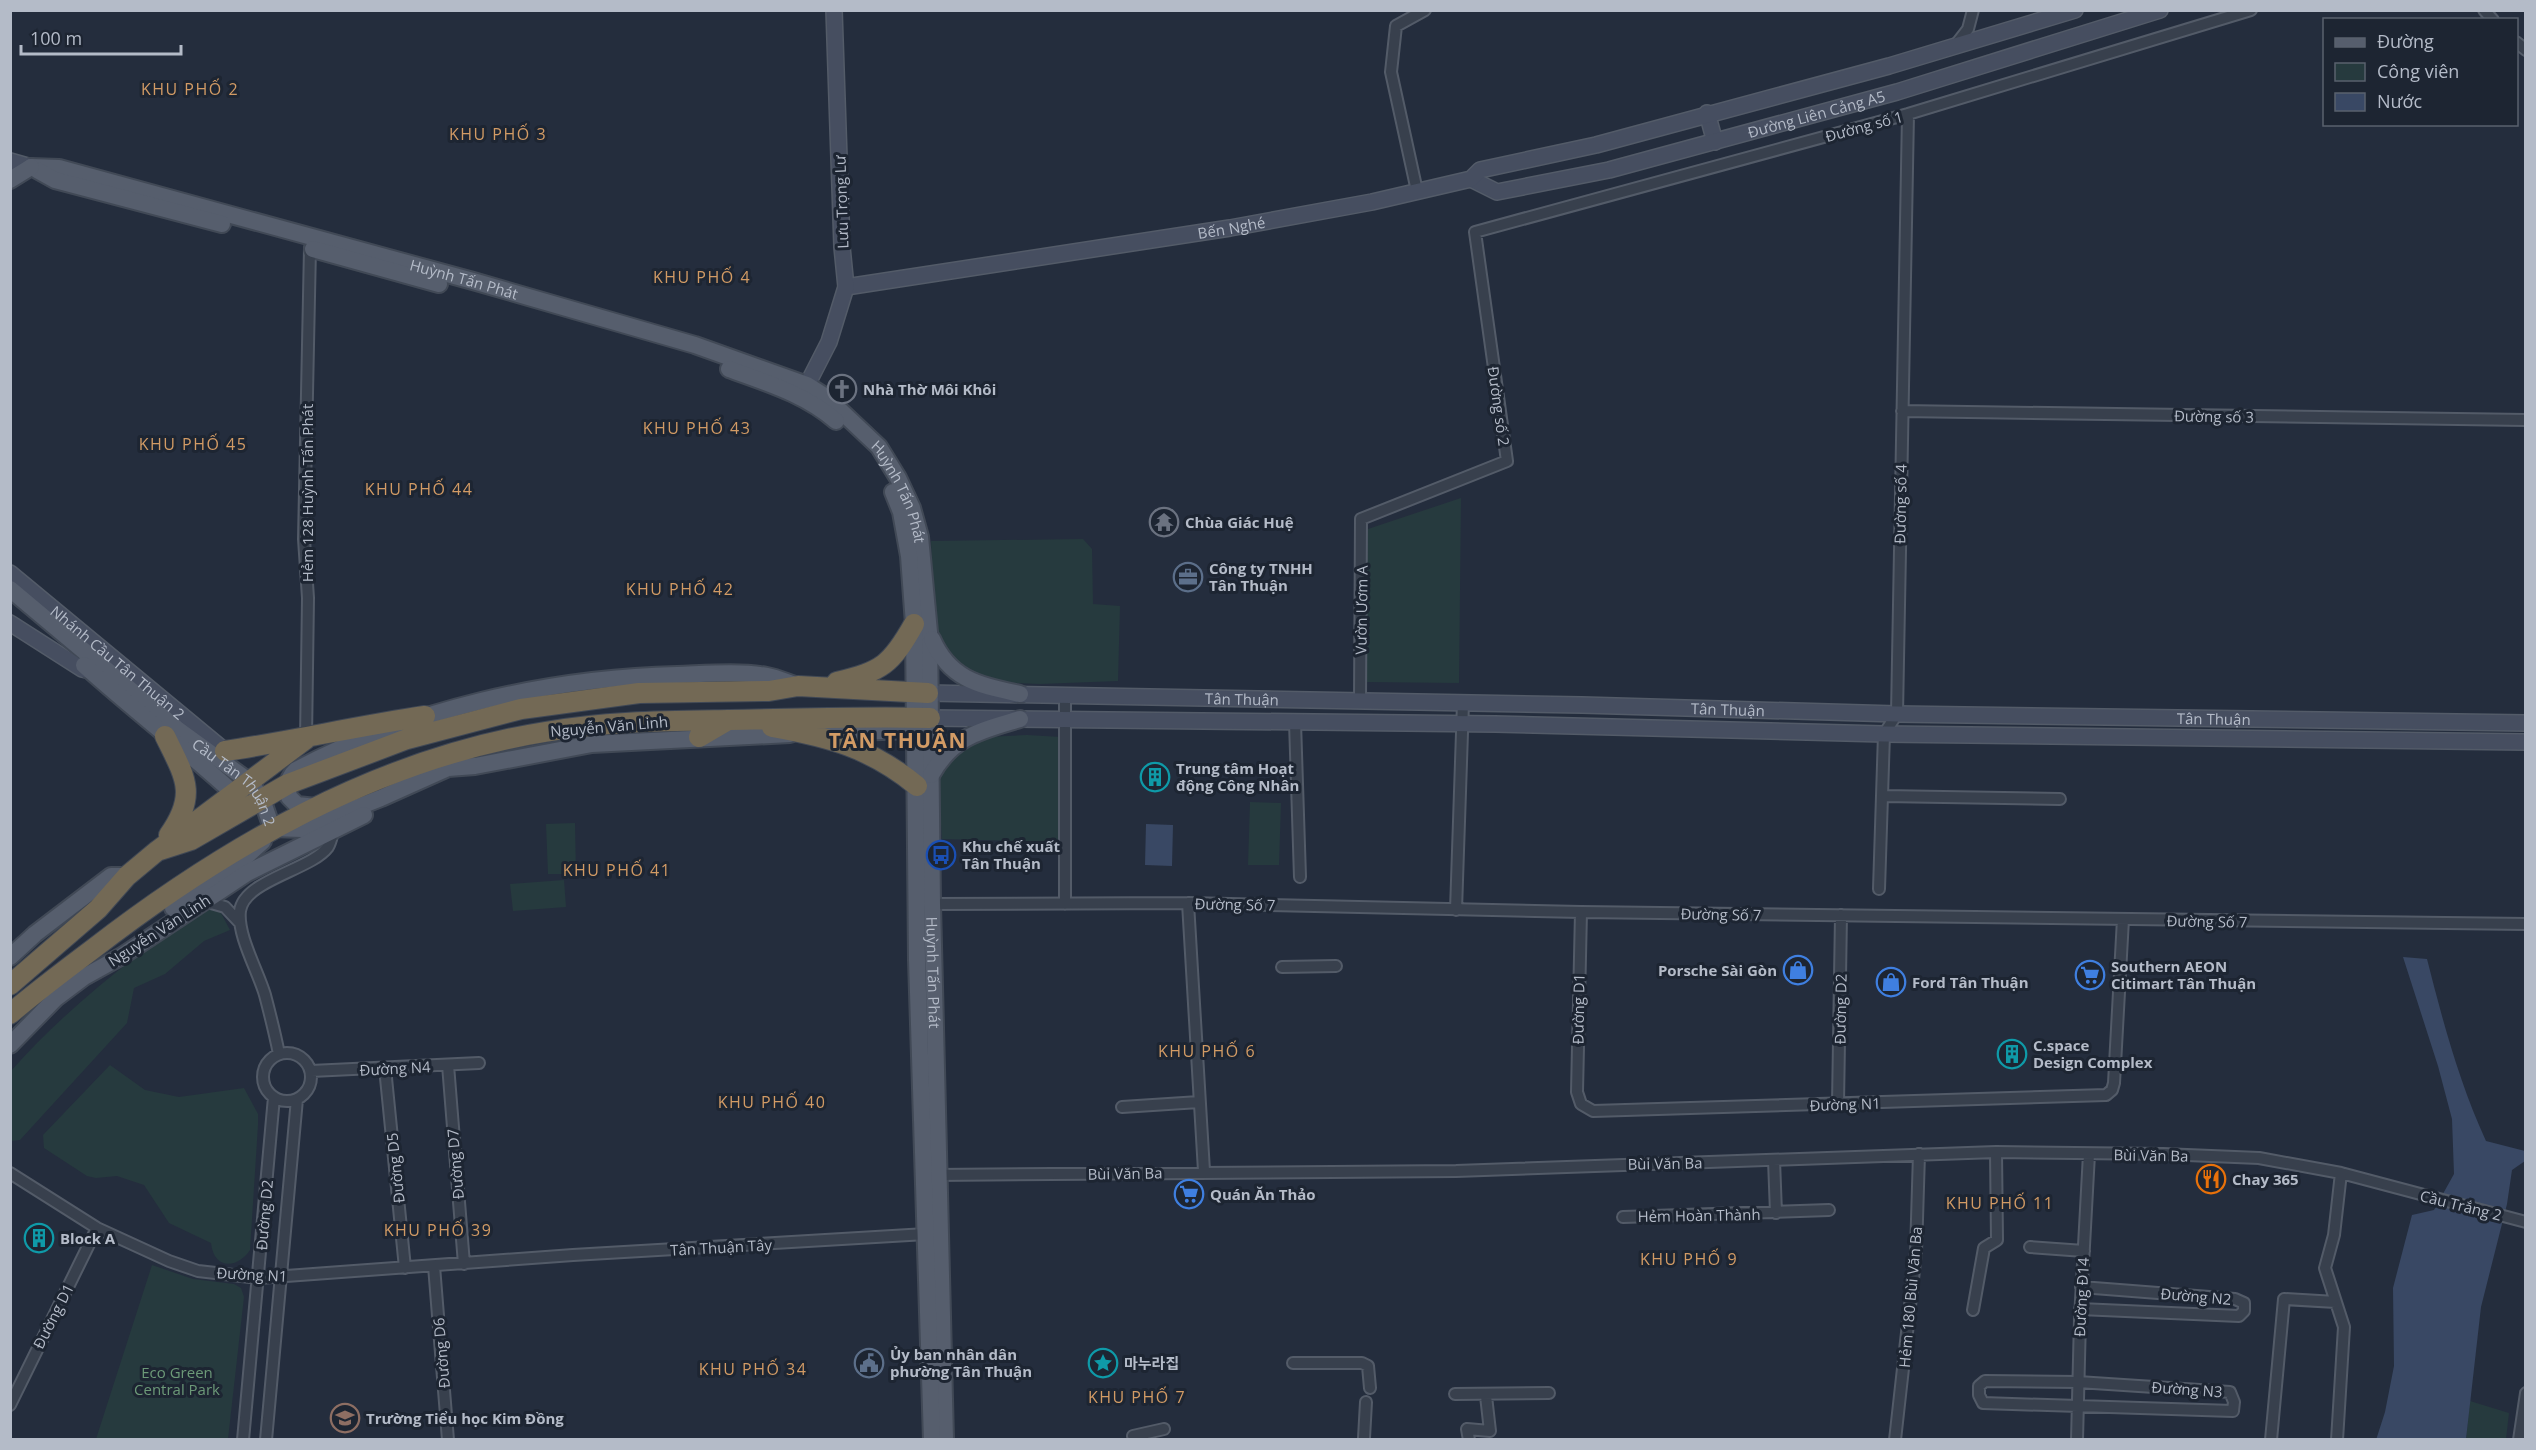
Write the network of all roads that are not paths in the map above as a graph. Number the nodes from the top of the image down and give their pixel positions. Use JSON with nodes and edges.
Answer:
{"nodes":[{"id":1,"x":834,"y":10,"type":"edge"},
{"id":2,"x":1425,"y":10,"type":"edge"},
{"id":3,"x":1973,"y":10,"type":"edge"},
{"id":4,"x":2076,"y":10,"type":"edge"},
{"id":5,"x":2160,"y":10,"type":"edge"},
{"id":6,"x":2252,"y":10,"type":"edge"},
{"id":7,"x":1954,"y":47,"type":"junction"},
{"id":8,"x":1889,"y":66,"type":"junction"},
{"id":9,"x":1897,"y":92,"type":"junction"},
{"id":10,"x":1707,"y":113,"type":"junction"},
{"id":11,"x":1908,"y":114,"type":"junction"},
{"id":12,"x":1715,"y":142,"type":"junction"},
{"id":13,"x":10,"y":161,"type":"edge"},
{"id":14,"x":31,"y":167,"type":"junction"},
{"id":15,"x":1471,"y":179,"type":"junction"},
{"id":16,"x":10,"y":180,"type":"edge"},
{"id":17,"x":1417,"y":191,"type":"junction"},
{"id":18,"x":1474,"y":232,"type":"joint"},
{"id":19,"x":310,"y":248,"type":"junction"},
{"id":20,"x":345,"y":252,"type":"junction"},
{"id":21,"x":846,"y":287,"type":"junction"},
{"id":22,"x":803,"y":390,"type":"junction"},
{"id":23,"x":1902,"y":411,"type":"junction"},
{"id":24,"x":2526,"y":420,"type":"edge"},
{"id":25,"x":1361,"y":519,"type":"joint"},
{"id":26,"x":10,"y":573,"type":"edge"},
{"id":27,"x":10,"y":589,"type":"edge"},
{"id":28,"x":10,"y":601,"type":"edge"},
{"id":29,"x":10,"y":623,"type":"edge"},
{"id":30,"x":922,"y":628,"type":"junction"},
{"id":31,"x":91,"y":671,"type":"junction"},
{"id":32,"x":798,"y":686,"type":"junction"},
{"id":33,"x":818,"y":687,"type":"junction"},
{"id":34,"x":921,"y":692,"type":"junction"},
{"id":35,"x":1020,"y":694,"type":"junction"},
{"id":36,"x":1065,"y":695,"type":"junction"},
{"id":37,"x":1360,"y":701,"type":"junction"},
{"id":38,"x":1379,"y":701,"type":"junction"},
{"id":39,"x":483,"y":702,"type":"junction"},
{"id":40,"x":1463,"y":703,"type":"junction"},
{"id":41,"x":509,"y":711,"type":"junction"},
{"id":42,"x":1897,"y":714,"type":"junction"},
{"id":43,"x":425,"y":716,"type":"junction"},
{"id":44,"x":2073,"y":716,"type":"junction"},
{"id":45,"x":1020,"y":719,"type":"junction"},
{"id":46,"x":728,"y":720,"type":"junction"},
{"id":47,"x":1065,"y":720,"type":"junction"},
{"id":48,"x":919,"y":722,"type":"junction"},
{"id":49,"x":1295,"y":722,"type":"junction"},
{"id":50,"x":1378,"y":723,"type":"junction"},
{"id":51,"x":2526,"y":723,"type":"edge"},
{"id":52,"x":1464,"y":724,"type":"junction"},
{"id":53,"x":808,"y":734,"type":"junction"},
{"id":54,"x":1884,"y":734,"type":"junction"},
{"id":55,"x":165,"y":736,"type":"junction"},
{"id":56,"x":2072,"y":736,"type":"junction"},
{"id":57,"x":699,"y":737,"type":"junction"},
{"id":58,"x":306,"y":739,"type":"junction"},
{"id":59,"x":407,"y":739,"type":"junction"},
{"id":60,"x":2526,"y":742,"type":"edge"},
{"id":61,"x":469,"y":749,"type":"junction"},
{"id":62,"x":227,"y":758,"type":"junction"},
{"id":63,"x":448,"y":768,"type":"junction"},
{"id":64,"x":924,"y":781,"type":"junction"},
{"id":65,"x":250,"y":782,"type":"junction"},
{"id":66,"x":288,"y":784,"type":"junction"},
{"id":67,"x":358,"y":789,"type":"junction"},
{"id":68,"x":233,"y":793,"type":"junction"},
{"id":69,"x":1884,"y":796,"type":"junction"},
{"id":70,"x":381,"y":798,"type":"junction"},
{"id":71,"x":2060,"y":799,"type":"dead end"},
{"id":72,"x":255,"y":803,"type":"junction"},
{"id":73,"x":316,"y":807,"type":"junction"},
{"id":74,"x":337,"y":822,"type":"junction"},
{"id":75,"x":272,"y":828,"type":"junction"},
{"id":76,"x":157,"y":851,"type":"junction"},
{"id":77,"x":127,"y":876,"type":"junction"},
{"id":78,"x":1300,"y":876,"type":"dead end"},
{"id":79,"x":1880,"y":889,"type":"dead end"},
{"id":80,"x":204,"y":901,"type":"junction"},
{"id":81,"x":1188,"y":903,"type":"junction"},
{"id":82,"x":924,"y":904,"type":"junction"},
{"id":83,"x":1065,"y":904,"type":"junction"},
{"id":84,"x":1456,"y":910,"type":"junction"},
{"id":85,"x":1581,"y":912,"type":"junction"},
{"id":86,"x":183,"y":915,"type":"junction"},
{"id":87,"x":1841,"y":915,"type":"junction"},
{"id":88,"x":133,"y":918,"type":"junction"},
{"id":89,"x":159,"y":918,"type":"junction"},
{"id":90,"x":2123,"y":919,"type":"junction"},
{"id":91,"x":240,"y":923,"type":"junction"},
{"id":92,"x":2526,"y":924,"type":"edge"},
{"id":93,"x":11,"y":956,"type":"edge"},
{"id":94,"x":1336,"y":966,"type":"dead end"},
{"id":95,"x":1282,"y":967,"type":"dead end"},
{"id":96,"x":84,"y":977,"type":"junction"},
{"id":97,"x":10,"y":985,"type":"edge"},
{"id":98,"x":10,"y":1014,"type":"edge"},
{"id":99,"x":10,"y":1045,"type":"edge"},
{"id":100,"x":279,"y":1054,"type":"junction"},
{"id":101,"x":479,"y":1063,"type":"dead end"},
{"id":102,"x":448,"y":1065,"type":"junction"},
{"id":103,"x":385,"y":1068,"type":"junction"},
{"id":104,"x":311,"y":1071,"type":"junction"},
{"id":105,"x":274,"y":1097,"type":"junction"},
{"id":106,"x":297,"y":1099,"type":"junction"},
{"id":107,"x":1200,"y":1102,"type":"junction"},
{"id":108,"x":1581,"y":1104,"type":"joint"},
{"id":109,"x":1838,"y":1104,"type":"junction"},
{"id":110,"x":1122,"y":1107,"type":"dead end"},
{"id":111,"x":1996,"y":1152,"type":"junction"},
{"id":112,"x":1918,"y":1154,"type":"junction"},
{"id":113,"x":2089,"y":1154,"type":"junction"},
{"id":114,"x":1774,"y":1160,"type":"junction"},
{"id":115,"x":1204,"y":1172,"type":"junction"},
{"id":116,"x":10,"y":1173,"type":"edge"},
{"id":117,"x":2341,"y":1173,"type":"junction"},
{"id":118,"x":931,"y":1175,"type":"junction"},
{"id":119,"x":2402,"y":1190,"type":"joint"},
{"id":120,"x":1829,"y":1210,"type":"dead end"},
{"id":121,"x":1776,"y":1213,"type":"junction"},
{"id":122,"x":1623,"y":1217,"type":"dead end"},
{"id":123,"x":2523,"y":1221,"type":"edge"},
{"id":124,"x":97,"y":1228,"type":"junction"},
{"id":125,"x":926,"y":1234,"type":"junction"},
{"id":126,"x":2030,"y":1247,"type":"dead end"},
{"id":127,"x":2084,"y":1251,"type":"junction"},
{"id":128,"x":517,"y":1260,"type":"joint"},
{"id":129,"x":464,"y":1264,"type":"junction"},
{"id":130,"x":434,"y":1266,"type":"junction"},
{"id":131,"x":405,"y":1268,"type":"junction"},
{"id":132,"x":259,"y":1278,"type":"junction"},
{"id":133,"x":282,"y":1278,"type":"junction"},
{"id":134,"x":2081,"y":1287,"type":"junction"},
{"id":135,"x":2336,"y":1302,"type":"junction"},
{"id":136,"x":2080,"y":1309,"type":"junction"},
{"id":137,"x":1973,"y":1310,"type":"dead end"},
{"id":138,"x":1293,"y":1363,"type":"dead end"},
{"id":139,"x":2078,"y":1382,"type":"junction"},
{"id":140,"x":14,"y":1387,"type":"edge"},
{"id":141,"x":1370,"y":1388,"type":"dead end"},
{"id":142,"x":1549,"y":1393,"type":"dead end"},
{"id":143,"x":2526,"y":1393,"type":"edge"},
{"id":144,"x":1455,"y":1394,"type":"dead end"},
{"id":145,"x":1486,"y":1396,"type":"junction"},
{"id":146,"x":1366,"y":1401,"type":"dead end"},
{"id":147,"x":10,"y":1405,"type":"edge"},
{"id":148,"x":2077,"y":1407,"type":"junction"},
{"id":149,"x":1164,"y":1429,"type":"dead end"},
{"id":150,"x":1133,"y":1436,"type":"dead end"},
{"id":151,"x":1364,"y":1438,"type":"dead end"},
{"id":152,"x":243,"y":1440,"type":"edge"},
{"id":153,"x":266,"y":1440,"type":"edge"},
{"id":154,"x":448,"y":1440,"type":"edge"},
{"id":155,"x":932,"y":1440,"type":"edge"},
{"id":156,"x":945,"y":1440,"type":"edge"},
{"id":157,"x":1469,"y":1440,"type":"edge"},
{"id":158,"x":1895,"y":1440,"type":"edge"},
{"id":159,"x":2077,"y":1440,"type":"edge"},
{"id":160,"x":2271,"y":1440,"type":"edge"},
{"id":161,"x":2337,"y":1440,"type":"edge"},
{"id":162,"x":2519,"y":1440,"type":"edge"}],
"edges":[{"from":1,"to":21,"type":"street","name":"Lưu Trọng Lư"},
{"from":2,"to":17,"type":"street"},
{"from":3,"to":7,"type":"street"},
{"from":4,"to":7,"type":"street","name":"Đường Liên Cảng A5"},
{"from":5,"to":9,"type":"street","name":"Đường Liên Cảng A5"},
{"from":6,"to":11,"type":"street","name":"Đường số 1"},
{"from":7,"to":8,"type":"street","name":"Đường Liên Cảng A5"},
{"from":8,"to":9,"type":"street"},
{"from":8,"to":10,"type":"street","name":"Đường Liên Cảng A5"},
{"from":9,"to":12,"type":"street","name":"Đường Liên Cảng A5"},
{"from":10,"to":12,"type":"street"},
{"from":10,"to":15,"type":"street","name":"Đường Liên Cảng A5"},
{"from":11,"to":18,"type":"street","name":"Đường số 1"},
{"from":11,"to":23,"type":"street","name":"Đường số 4"},
{"from":12,"to":15,"type":"street","name":"Đường Liên Cảng A5"},
{"from":13,"to":14,"type":"street","name":"Huỳnh Tấn Phát"},
{"from":14,"to":16,"type":"main road"},
{"from":14,"to":19,"type":"main road","name":"Huỳnh Tấn Phát"},
{"from":14,"to":20,"type":"main road","name":"Huỳnh Tấn Phát"},
{"from":15,"to":17,"type":"street","name":"Đường Liên Cảng A5"},
{"from":17,"to":21,"type":"street","name":"Bến Nghé"},
{"from":18,"to":25,"type":"street","name":"Đường số 2"},
{"from":19,"to":20,"type":"main road","name":"Huỳnh Tấn Phát"},
{"from":19,"to":58,"type":"street","name":"Hẻm 128 Huỳnh Tấn Phát"},
{"from":20,"to":22,"type":"main road","name":"Huỳnh Tấn Phát"},
{"from":21,"to":22,"type":"street","name":"Lưu Trọng Lư"},
{"from":22,"to":30,"type":"main road","name":"Huỳnh Tấn Phát"},
{"from":23,"to":24,"type":"street","name":"Đường số 3"},
{"from":23,"to":42,"type":"street","name":"Đường số 4"},
{"from":25,"to":37,"type":"street","name":"Vườn Ươm A"},
{"from":26,"to":62,"type":"street","name":"Nhánh Cầu Tân Thuận 2"},
{"from":27,"to":62,"type":"main road","name":"Cầu Tân Thuận 2"},
{"from":28,"to":31,"type":"main road","name":"Cầu Tân Thuận 2"},
{"from":29,"to":31,"type":"street","name":"Cầu Tân Thuận 2"},
{"from":30,"to":33,"type":"highway"},
{"from":30,"to":34,"type":"main road","name":"Huỳnh Tấn Phát"},
{"from":30,"to":35,"type":"main road"},
{"from":31,"to":55,"type":"main road","name":"Cầu Tân Thuận 2"},
{"from":32,"to":33,"type":"highway","name":"Nguyễn Văn Linh"},
{"from":32,"to":39,"type":"main road","name":"Nguyễn Văn Linh"},
{"from":32,"to":41,"type":"highway","name":"Nguyễn Văn Linh"},
{"from":33,"to":34,"type":"highway","name":"Nguyễn Văn Linh"},
{"from":34,"to":35,"type":"street","name":"Tân Thuận"},
{"from":34,"to":48,"type":"main road","name":"Huỳnh Tấn Phát"},
{"from":35,"to":36,"type":"street","name":"Tân Thuận"},
{"from":36,"to":37,"type":"street","name":"Tân Thuận"},
{"from":36,"to":47,"type":"street"},
{"from":37,"to":38,"type":"street","name":"Tân Thuận"},
{"from":38,"to":40,"type":"street","name":"Tân Thuận"},
{"from":38,"to":50,"type":"street"},
{"from":39,"to":41,"type":"highway"},
{"from":39,"to":43,"type":"main road","name":"Nguyễn Văn Linh"},
{"from":40,"to":42,"type":"street","name":"Tân Thuận"},
{"from":40,"to":52,"type":"street"},
{"from":41,"to":59,"type":"highway","name":"Nguyễn Văn Linh"},
{"from":42,"to":44,"type":"street","name":"Tân Thuận"},
{"from":42,"to":54,"type":"street"},
{"from":43,"to":58,"type":"highway"},
{"from":43,"to":59,"type":"highway"},
{"from":43,"to":66,"type":"main road","name":"Nguyễn Văn Linh"},
{"from":44,"to":51,"type":"street","name":"Tân Thuận"},
{"from":44,"to":56,"type":"street"},
{"from":45,"to":47,"type":"street","name":"Tân Thuận"},
{"from":45,"to":48,"type":"street","name":"Tân Thuận"},
{"from":45,"to":64,"type":"main road"},
{"from":46,"to":48,"type":"highway","name":"Nguyễn Văn Linh"},
{"from":46,"to":53,"type":"highway"},
{"from":46,"to":57,"type":"highway"},
{"from":46,"to":61,"type":"highway","name":"Nguyễn Văn Linh"},
{"from":47,"to":49,"type":"street","name":"Tân Thuận"},
{"from":47,"to":83,"type":"street"},
{"from":48,"to":53,"type":"main road","name":"Nguyễn Văn Linh"},
{"from":48,"to":64,"type":"main road","name":"Huỳnh Tấn Phát"},
{"from":49,"to":50,"type":"street","name":"Tân Thuận"},
{"from":49,"to":78,"type":"street"},
{"from":50,"to":52,"type":"street","name":"Tân Thuận"},
{"from":52,"to":54,"type":"street","name":"Tân Thuận"},
{"from":52,"to":84,"type":"street"},
{"from":53,"to":57,"type":"main road","name":"Nguyễn Văn Linh"},
{"from":53,"to":64,"type":"highway"},
{"from":54,"to":56,"type":"street","name":"Tân Thuận"},
{"from":54,"to":69,"type":"street"},
{"from":55,"to":68,"type":"main road","name":"Cầu Tân Thuận 2"},
{"from":55,"to":76,"type":"highway"},
{"from":56,"to":60,"type":"street","name":"Tân Thuận"},
{"from":57,"to":63,"type":"main road","name":"Nguyễn Văn Linh"},
{"from":58,"to":62,"type":"highway"},
{"from":58,"to":65,"type":"highway"},
{"from":59,"to":66,"type":"highway","name":"Nguyễn Văn Linh"},
{"from":61,"to":63,"type":"highway"},
{"from":61,"to":67,"type":"highway","name":"Nguyễn Văn Linh"},
{"from":62,"to":65,"type":"main road","name":"Cầu Tân Thuận 2"},
{"from":63,"to":70,"type":"main road","name":"Nguyễn Văn Linh"},
{"from":64,"to":82,"type":"main road","name":"Huỳnh Tấn Phát"},
{"from":65,"to":68,"type":"highway","name":"Nguyễn Văn Linh"},
{"from":65,"to":72,"type":"main road","name":"Cầu Tân Thuận 2"},
{"from":66,"to":72,"type":"highway","name":"Nguyễn Văn Linh"},
{"from":66,"to":73,"type":"main road"},
{"from":67,"to":70,"type":"main road"},
{"from":67,"to":73,"type":"highway","name":"Nguyễn Văn Linh"},
{"from":68,"to":72,"type":"main road","name":"Cầu Tân Thuận 2"},
{"from":68,"to":76,"type":"highway","name":"Nguyễn Văn Linh"},
{"from":69,"to":71,"type":"street"},
{"from":69,"to":79,"type":"street"},
{"from":70,"to":74,"type":"main road","name":"Nguyễn Văn Linh"},
{"from":72,"to":75,"type":"main road","name":"Cầu Tân Thuận 2"},
{"from":72,"to":76,"type":"highway","name":"Nguyễn Văn Linh"},
{"from":73,"to":75,"type":"highway","name":"Nguyễn Văn Linh"},
{"from":74,"to":75,"type":"main road","name":"Nguyễn Văn Linh"},
{"from":74,"to":80,"type":"main road","name":"Nguyễn Văn Linh"},
{"from":74,"to":91,"type":"street"},
{"from":75,"to":88,"type":"highway","name":"Nguyễn Văn Linh"},
{"from":75,"to":89,"type":"main road","name":"Nguyễn Văn Linh"},
{"from":76,"to":77,"type":"highway","name":"Nguyễn Văn Linh"},
{"from":77,"to":93,"type":"main road","name":"Nguyễn Văn Linh"},
{"from":77,"to":97,"type":"highway","name":"Nguyễn Văn Linh"},
{"from":80,"to":86,"type":"main road","name":"Nguyễn Văn Linh"},
{"from":80,"to":91,"type":"street"},
{"from":81,"to":83,"type":"street","name":"Đường Số 7"},
{"from":81,"to":84,"type":"street","name":"Đường Số 7"},
{"from":81,"to":107,"type":"street"},
{"from":82,"to":83,"type":"street","name":"Đường Số 7"},
{"from":82,"to":118,"type":"main road","name":"Huỳnh Tấn Phát"},
{"from":84,"to":85,"type":"street","name":"Đường Số 7"},
{"from":85,"to":87,"type":"street","name":"Đường Số 7"},
{"from":85,"to":108,"type":"street","name":"Đường D1"},
{"from":86,"to":89,"type":"main road"},
{"from":86,"to":96,"type":"main road","name":"Nguyễn Văn Linh"},
{"from":87,"to":90,"type":"street","name":"Đường Số 7"},
{"from":87,"to":109,"type":"street","name":"Đường D2"},
{"from":88,"to":89,"type":"main road","name":"Nguyễn Văn Linh"},
{"from":88,"to":98,"type":"highway","name":"Nguyễn Văn Linh"},
{"from":89,"to":96,"type":"main road"},
{"from":90,"to":92,"type":"street","name":"Đường Số 7"},
{"from":90,"to":109,"type":"street","name":"Đường N1"},
{"from":91,"to":100,"type":"street"},
{"from":94,"to":95,"type":"street"},
{"from":96,"to":99,"type":"main road","name":"Nguyễn Văn Linh"},
{"from":100,"to":104,"type":"street"},
{"from":100,"to":105,"type":"street"},
{"from":101,"to":102,"type":"street","name":"Đường N4"},
{"from":102,"to":103,"type":"street","name":"Đường N4"},
{"from":102,"to":129,"type":"street","name":"Đường D7"},
{"from":103,"to":104,"type":"street","name":"Đường N4"},
{"from":103,"to":131,"type":"street","name":"Đường D5"},
{"from":104,"to":106,"type":"street"},
{"from":105,"to":106,"type":"street"},
{"from":105,"to":132,"type":"street","name":"Đường D2"},
{"from":106,"to":133,"type":"street","name":"Đường D2"},
{"from":107,"to":110,"type":"street"},
{"from":107,"to":115,"type":"street"},
{"from":108,"to":109,"type":"street","name":"Đường N1"},
{"from":111,"to":112,"type":"street","name":"Bùi Văn Ba"},
{"from":111,"to":113,"type":"street","name":"Bùi Văn Ba"},
{"from":111,"to":137,"type":"street"},
{"from":112,"to":114,"type":"street","name":"Bùi Văn Ba"},
{"from":112,"to":158,"type":"street","name":"Hẻm 180 Bùi Văn Ba"},
{"from":113,"to":117,"type":"street","name":"Bùi Văn Ba"},
{"from":113,"to":127,"type":"street","name":"Đường Đ14"},
{"from":114,"to":115,"type":"street","name":"Bùi Văn Ba"},
{"from":114,"to":121,"type":"street","name":"Hẻm Hoàn Thành"},
{"from":115,"to":118,"type":"street","name":"Bùi Văn Ba"},
{"from":116,"to":124,"type":"street","name":"Đường N1"},
{"from":117,"to":119,"type":"street","name":"Bùi Văn Ba"},
{"from":117,"to":135,"type":"street"},
{"from":118,"to":125,"type":"main road","name":"Huỳnh Tấn Phát"},
{"from":118,"to":156,"type":"main road","name":"Huỳnh Tấn Phát"},
{"from":119,"to":123,"type":"street","name":"Cầu Trắng 2"},
{"from":120,"to":121,"type":"street","name":"Hẻm Hoàn Thành"},
{"from":121,"to":122,"type":"street","name":"Hẻm Hoàn Thành"},
{"from":124,"to":132,"type":"street","name":"Đường N1"},
{"from":124,"to":140,"type":"street","name":"Đường D1"},
{"from":125,"to":128,"type":"street","name":"Tân Thuận Tây"},
{"from":125,"to":155,"type":"main road","name":"Huỳnh Tấn Phát"},
{"from":126,"to":127,"type":"street"},
{"from":127,"to":134,"type":"street","name":"Đường Đ14"},
{"from":128,"to":129,"type":"street","name":"Đường N1"},
{"from":129,"to":130,"type":"street","name":"Đường N1"},
{"from":130,"to":131,"type":"street","name":"Đường N1"},
{"from":130,"to":154,"type":"street","name":"Đường D6"},
{"from":131,"to":133,"type":"street","name":"Đường N1"},
{"from":132,"to":133,"type":"street","name":"Đường N1"},
{"from":132,"to":152,"type":"street","name":"Đường D2"},
{"from":133,"to":153,"type":"street","name":"Đường D2"},
{"from":134,"to":136,"type":"street","name":"Đường Đ14"},
{"from":134,"to":136,"type":"street","name":"Đường N2"},
{"from":135,"to":160,"type":"street"},
{"from":135,"to":161,"type":"street"},
{"from":136,"to":139,"type":"street","name":"Đường Đ14"},
{"from":138,"to":141,"type":"street"},
{"from":139,"to":148,"type":"street","name":"Đường Đ14"},
{"from":139,"to":148,"type":"street"},
{"from":139,"to":148,"type":"street","name":"Đường N3"},
{"from":140,"to":147,"type":"street","name":"Đường D1"},
{"from":142,"to":145,"type":"street"},
{"from":143,"to":162,"type":"street"},
{"from":144,"to":145,"type":"street"},
{"from":145,"to":157,"type":"street"},
{"from":146,"to":151,"type":"street"},
{"from":148,"to":159,"type":"street","name":"Đường Đ14"},
{"from":149,"to":150,"type":"street"}]}
